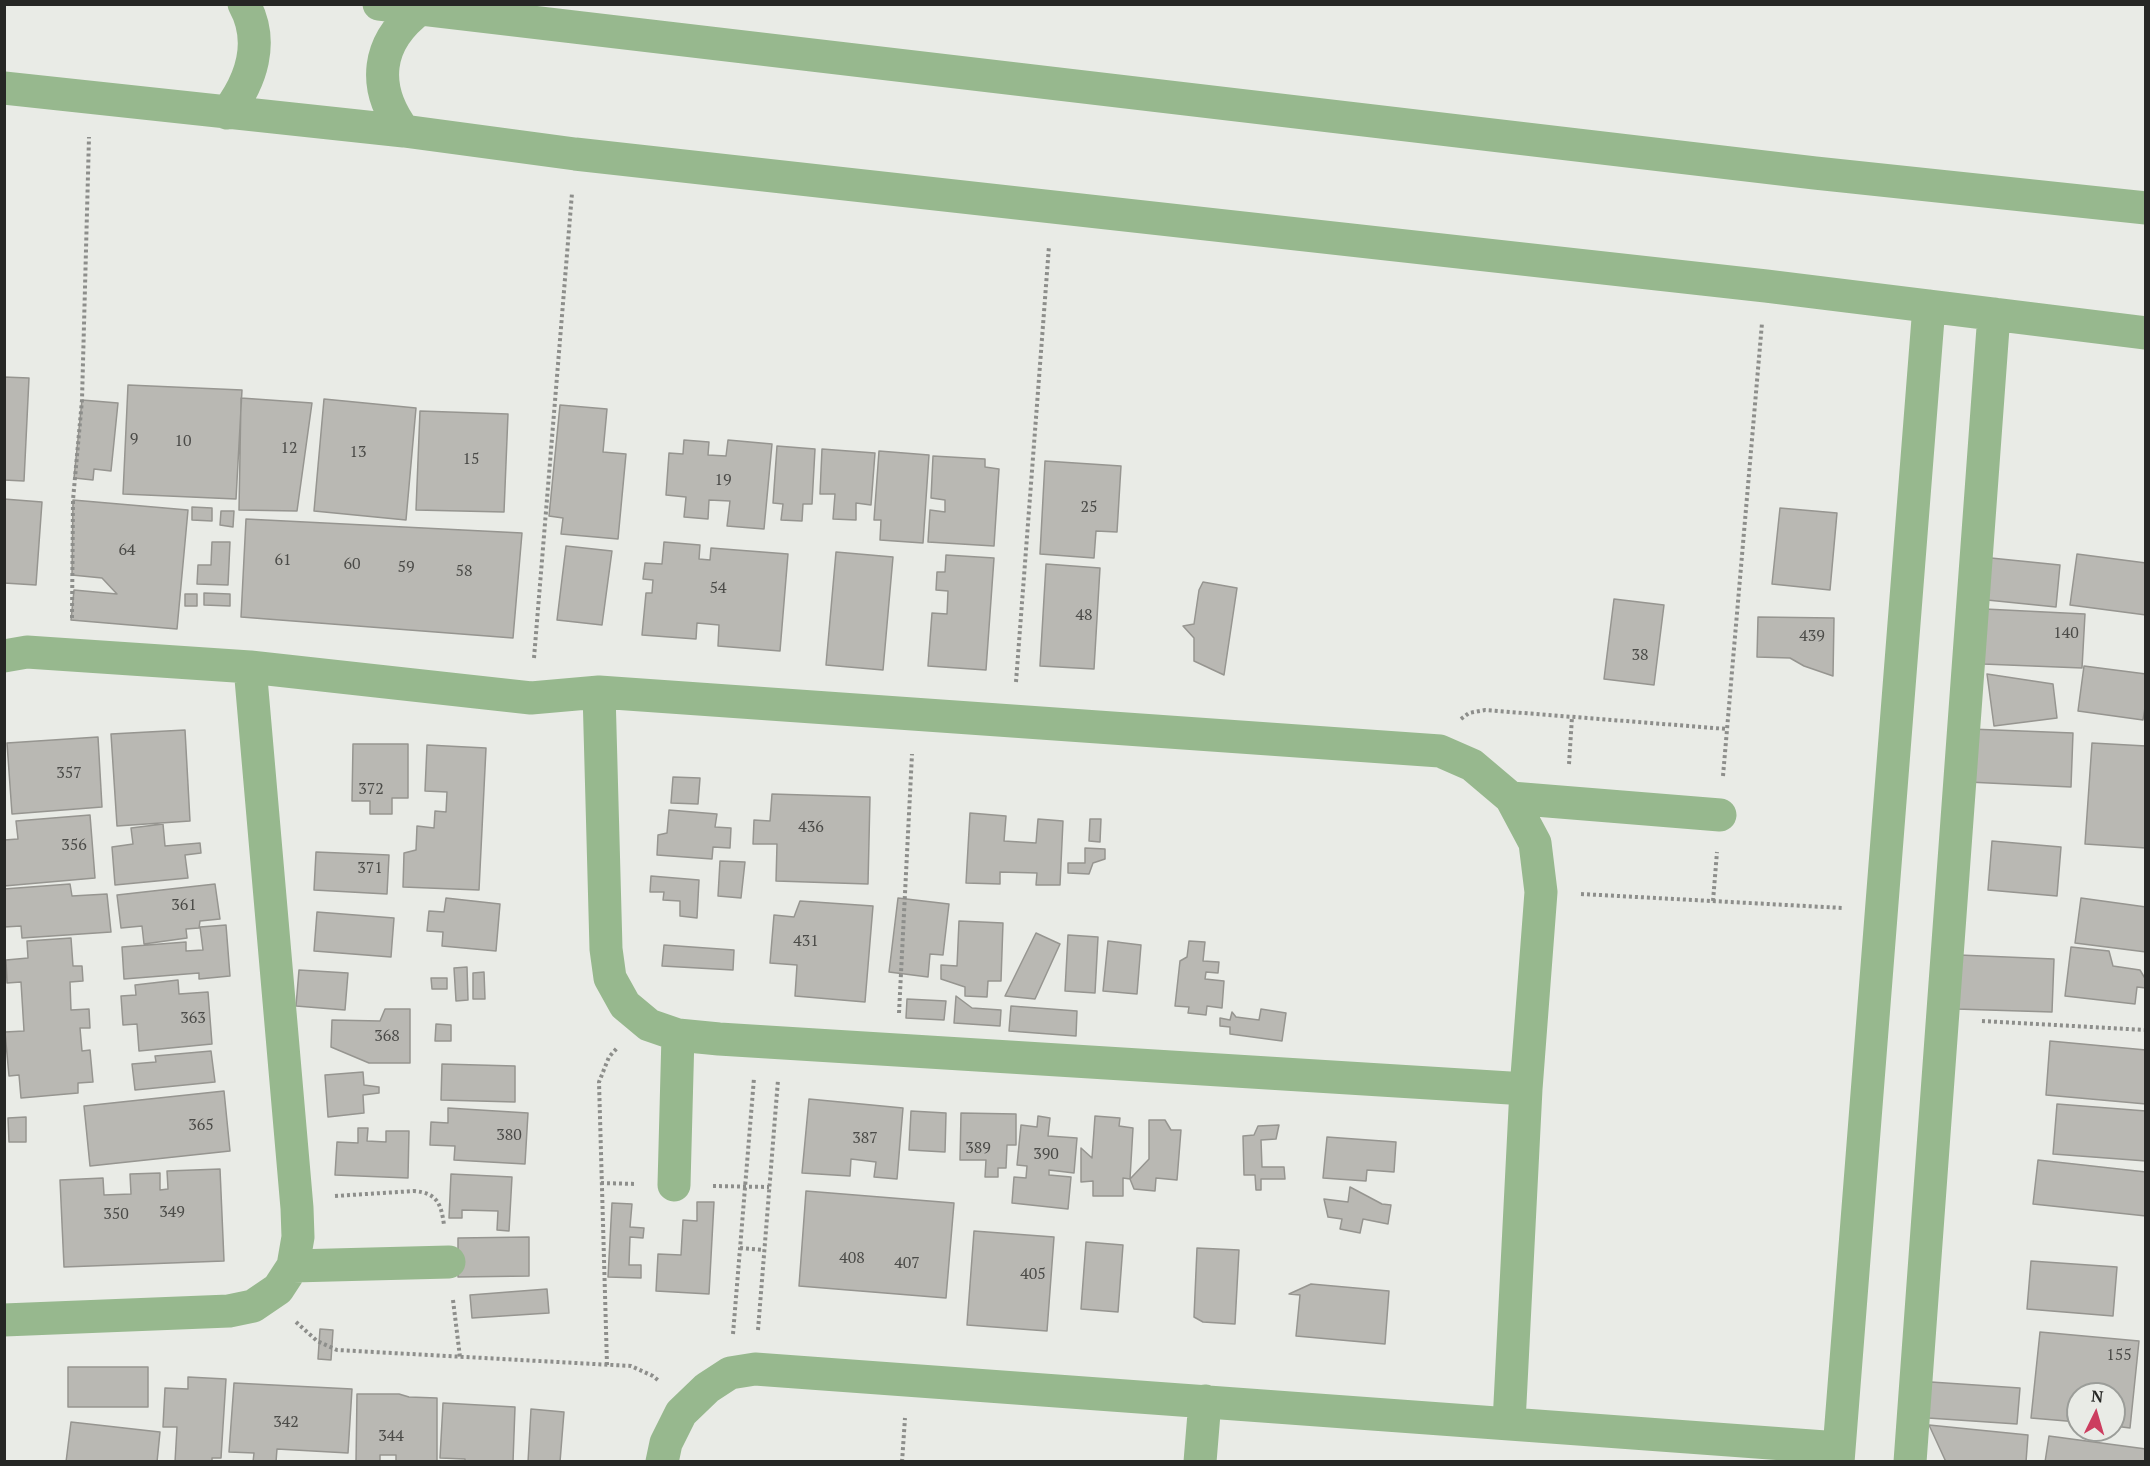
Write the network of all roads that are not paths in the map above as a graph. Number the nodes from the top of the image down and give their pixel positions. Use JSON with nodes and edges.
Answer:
{"nodes":[{"id":1,"x":244,"y":4,"type":"edge"},
{"id":2,"x":379,"y":4,"type":"edge"},
{"id":3,"x":420,"y":9,"type":"junction"},
{"id":4,"x":4,"y":88,"type":"edge"},
{"id":5,"x":227,"y":113,"type":"junction"},
{"id":6,"x":404,"y":131,"type":"junction"},
{"id":7,"x":2145,"y":208,"type":"edge"},
{"id":8,"x":1929,"y":306,"type":"junction"},
{"id":9,"x":1994,"y":314,"type":"junction"},
{"id":10,"x":2145,"y":333,"type":"edge"},
{"id":11,"x":4,"y":656,"type":"edge"},
{"id":12,"x":250,"y":667,"type":"junction"},
{"id":13,"x":599,"y":692,"type":"junction"},
{"id":14,"x":1511,"y":798,"type":"junction"},
{"id":15,"x":1720,"y":815,"type":"road end"},
{"id":16,"x":664,"y":1030,"type":"junction"},
{"id":17,"x":1526,"y":1089,"type":"junction"},
{"id":18,"x":674,"y":1185,"type":"dead end"},
{"id":19,"x":449,"y":1262,"type":"dead end"},
{"id":20,"x":285,"y":1277,"type":"junction"},
{"id":21,"x":4,"y":1320,"type":"edge"},
{"id":22,"x":1205,"y":1401,"type":"junction"},
{"id":23,"x":1509,"y":1424,"type":"junction"},
{"id":24,"x":1838,"y":1455,"type":"edge"},
{"id":25,"x":662,"y":1461,"type":"edge"},
{"id":26,"x":1200,"y":1461,"type":"edge"},
{"id":27,"x":1910,"y":1461,"type":"edge"}],
"edges":[{"from":1,"to":5,"type":"street"},
{"from":2,"to":3,"type":"street"},
{"from":3,"to":6,"type":"street"},
{"from":3,"to":7,"type":"street"},
{"from":4,"to":5,"type":"street"},
{"from":5,"to":6,"type":"street"},
{"from":6,"to":8,"type":"street"},
{"from":8,"to":9,"type":"street"},
{"from":8,"to":24,"type":"street"},
{"from":9,"to":10,"type":"street"},
{"from":9,"to":27,"type":"street"},
{"from":11,"to":12,"type":"street"},
{"from":12,"to":13,"type":"street"},
{"from":12,"to":20,"type":"street"},
{"from":13,"to":14,"type":"street"},
{"from":13,"to":16,"type":"street"},
{"from":14,"to":15,"type":"street"},
{"from":14,"to":17,"type":"street"},
{"from":16,"to":17,"type":"street"},
{"from":16,"to":18,"type":"street"},
{"from":17,"to":23,"type":"street"},
{"from":19,"to":20,"type":"street"},
{"from":20,"to":21,"type":"street"},
{"from":22,"to":23,"type":"street"},
{"from":22,"to":25,"type":"street"},
{"from":22,"to":26,"type":"street"},
{"from":23,"to":24,"type":"street"}]}
